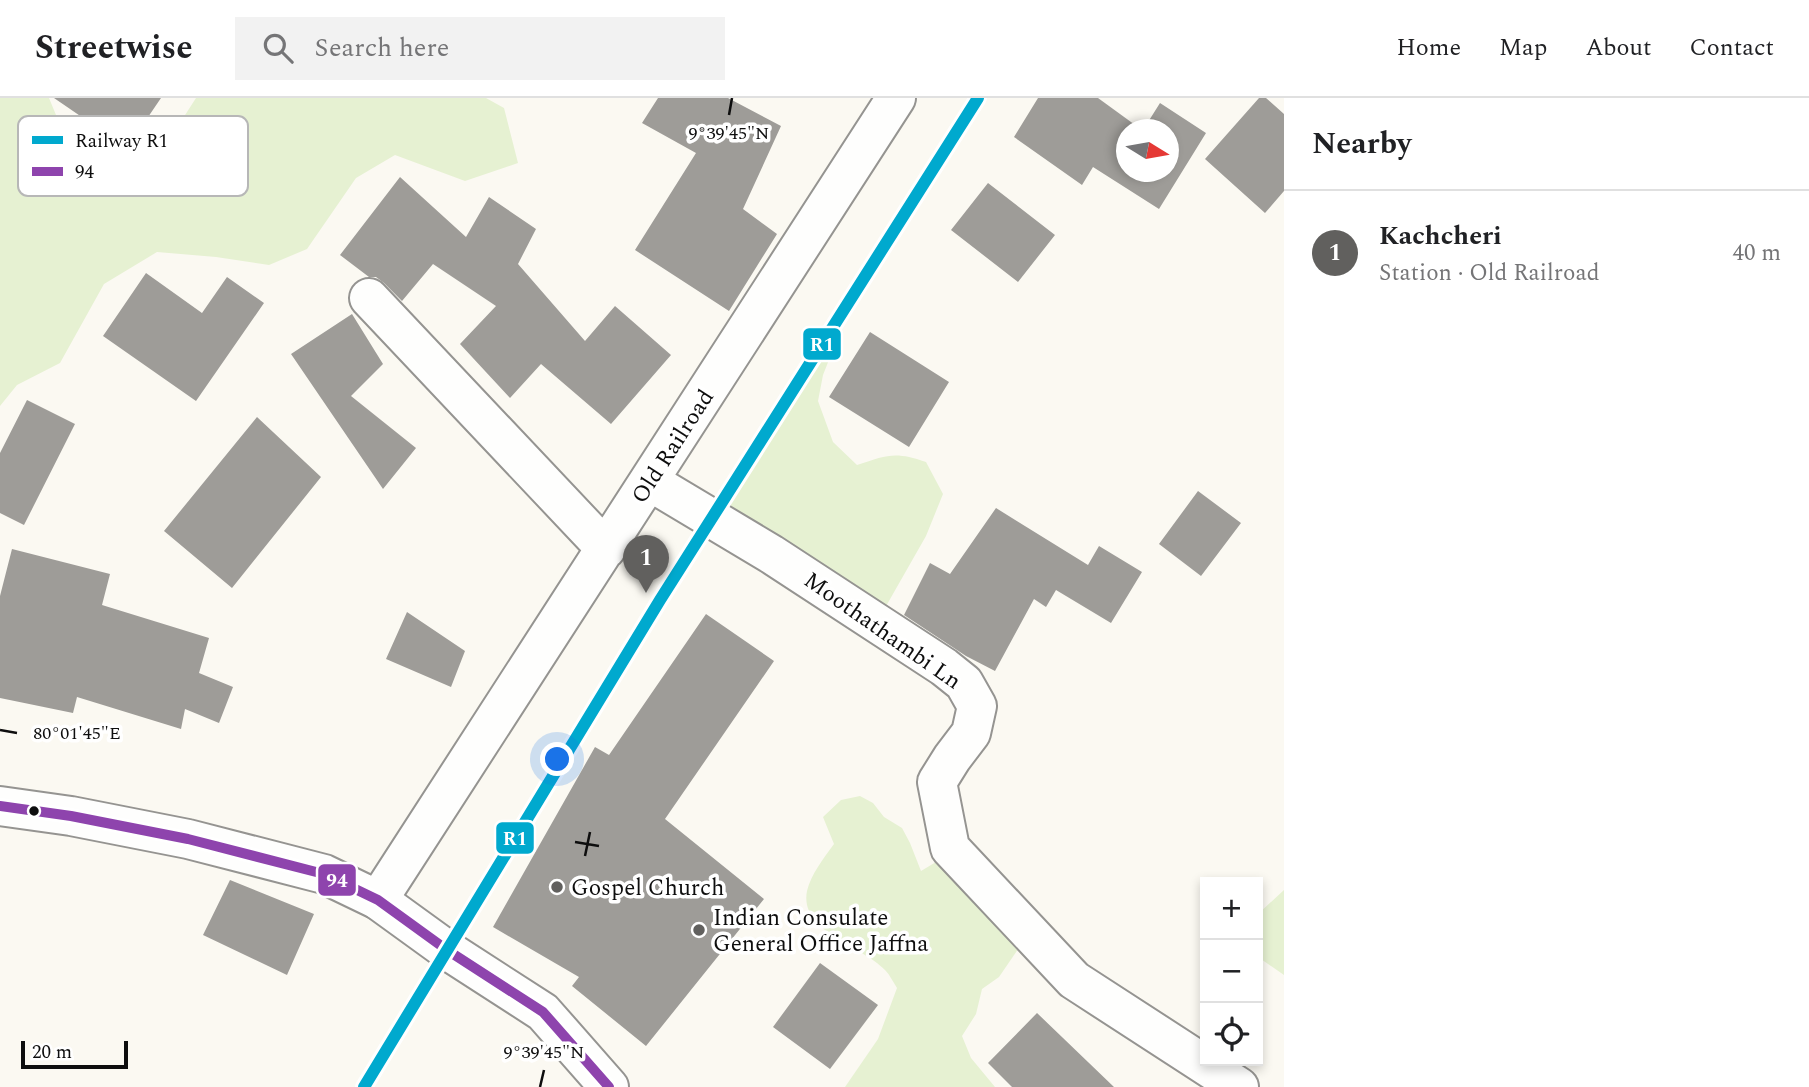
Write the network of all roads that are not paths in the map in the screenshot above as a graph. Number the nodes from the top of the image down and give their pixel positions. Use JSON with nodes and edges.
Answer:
{"nodes":[{"id":1,"x":896,"y":98,"type":"edge"},
{"id":2,"x":369,"y":298,"type":"dead end"},
{"id":3,"x":649,"y":481,"type":"junction"},
{"id":4,"x":606,"y":549,"type":"junction"},
{"id":5,"x":0,"y":806,"type":"edge"},
{"id":6,"x":378,"y":900,"type":"junction"},
{"id":7,"x":608,"y":1087,"type":"edge"},
{"id":8,"x":1239,"y":1087,"type":"edge"}],
"edges":[{"from":1,"to":3,"type":"street","name":"Old Railroad"},
{"from":2,"to":4,"type":"street"},
{"from":3,"to":4,"type":"street","name":"Old Railroad"},
{"from":3,"to":8,"type":"street","name":"Moothathambi Ln"},
{"from":4,"to":6,"type":"street","name":"Old Railroad"},
{"from":5,"to":6,"type":"street"},
{"from":6,"to":7,"type":"street"}]}
